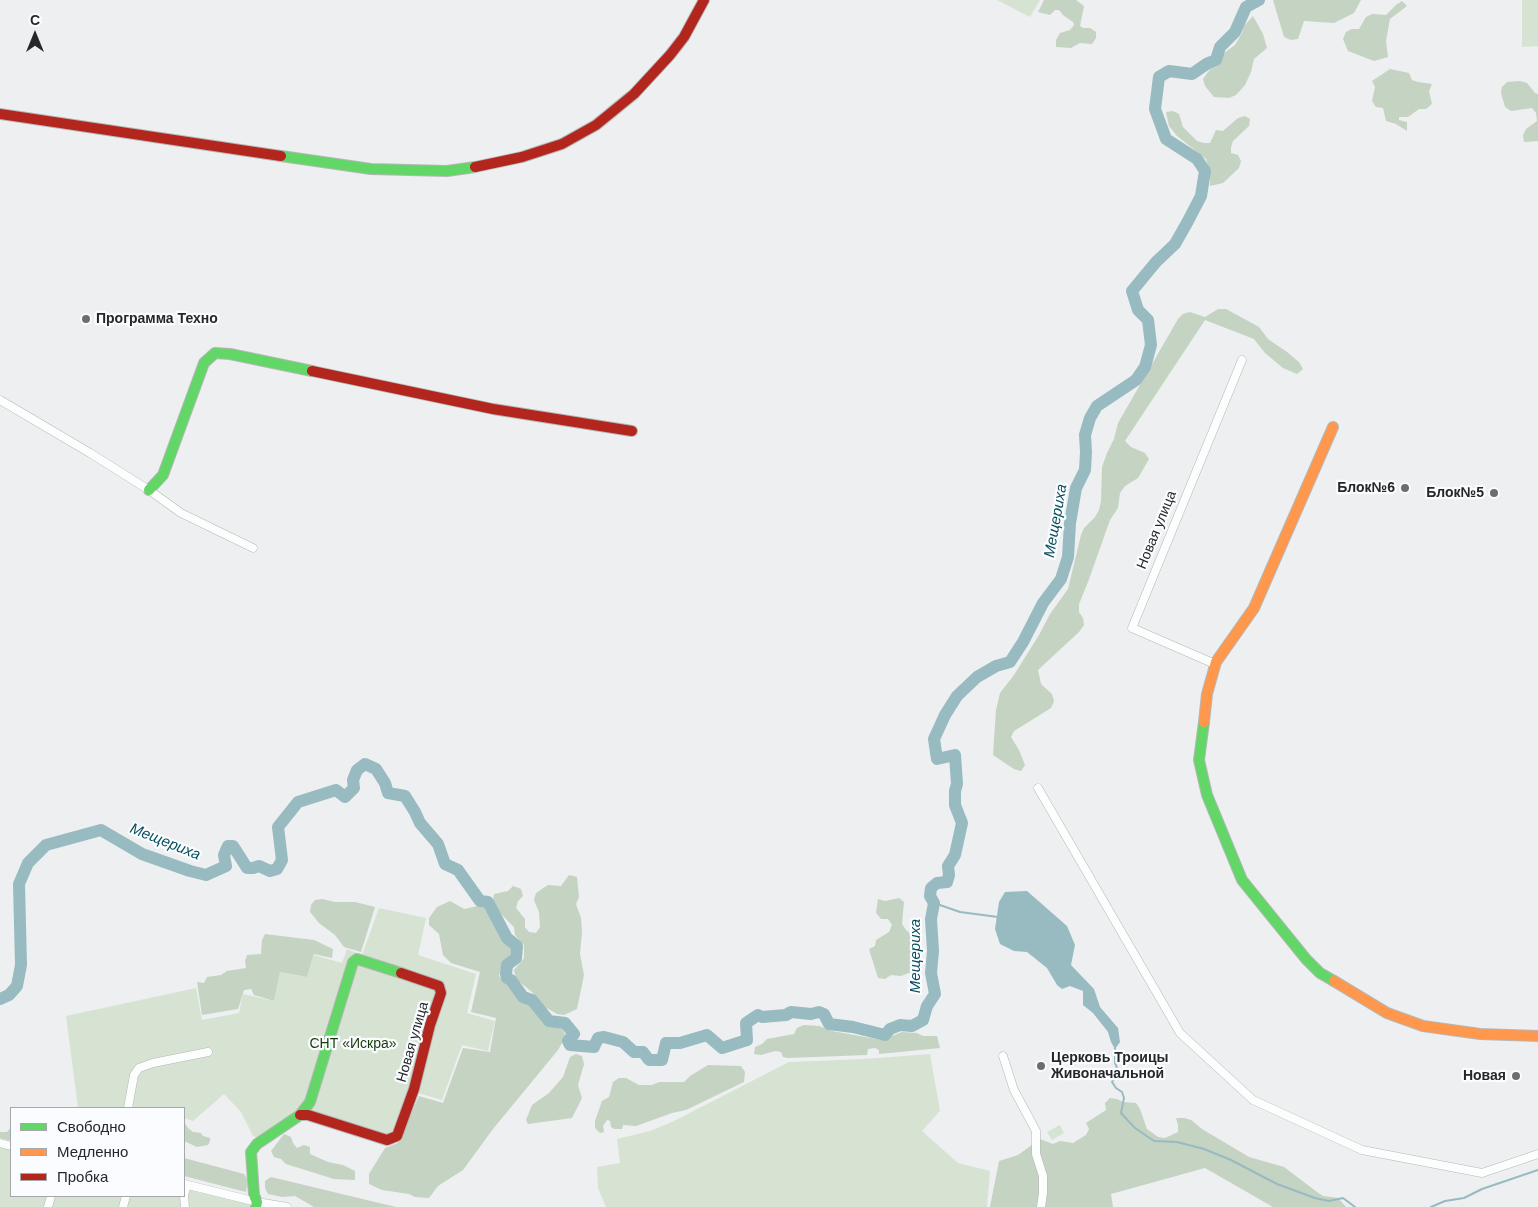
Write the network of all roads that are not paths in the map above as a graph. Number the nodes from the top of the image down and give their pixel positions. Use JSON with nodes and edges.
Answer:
{"nodes":[{"id":1,"x":704,"y":0,"type":"edge"},
{"id":2,"x":0,"y":114,"type":"edge"},
{"id":3,"x":1242,"y":360,"type":"dead end"},
{"id":4,"x":0,"y":400,"type":"edge"},
{"id":5,"x":1333,"y":427,"type":"dead end"},
{"id":6,"x":632,"y":431,"type":"dead end"},
{"id":7,"x":149,"y":490,"type":"junction"},
{"id":8,"x":253,"y":548,"type":"dead end"},
{"id":9,"x":1215,"y":664,"type":"junction"},
{"id":10,"x":1038,"y":788,"type":"dead end"},
{"id":11,"x":1538,"y":1036,"type":"edge"},
{"id":12,"x":208,"y":1052,"type":"dead end"},
{"id":13,"x":1003,"y":1056,"type":"dead end"},
{"id":14,"x":128,"y":1107,"type":"edge"},
{"id":15,"x":300,"y":1115,"type":"junction"},
{"id":16,"x":1538,"y":1154,"type":"edge"},
{"id":17,"x":185,"y":1184,"type":"edge"},
{"id":18,"x":257,"y":1205,"type":"edge"},
{"id":19,"x":287,"y":1207,"type":"edge"},
{"id":20,"x":1041,"y":1207,"type":"edge"}],
"edges":[{"from":1,"to":2,"type":"street"},
{"from":3,"to":9,"type":"street","name":"Новая улица"},
{"from":4,"to":7,"type":"street"},
{"from":5,"to":9,"type":"street"},
{"from":6,"to":7,"type":"street"},
{"from":7,"to":8,"type":"street"},
{"from":9,"to":11,"type":"street"},
{"from":10,"to":16,"type":"street"},
{"from":12,"to":14,"type":"street"},
{"from":13,"to":20,"type":"street"},
{"from":15,"to":15,"type":"street","name":"Новая улица"},
{"from":15,"to":18,"type":"street","name":"Новая улица"},
{"from":17,"to":18,"type":"street"},
{"from":18,"to":19,"type":"street"}]}
